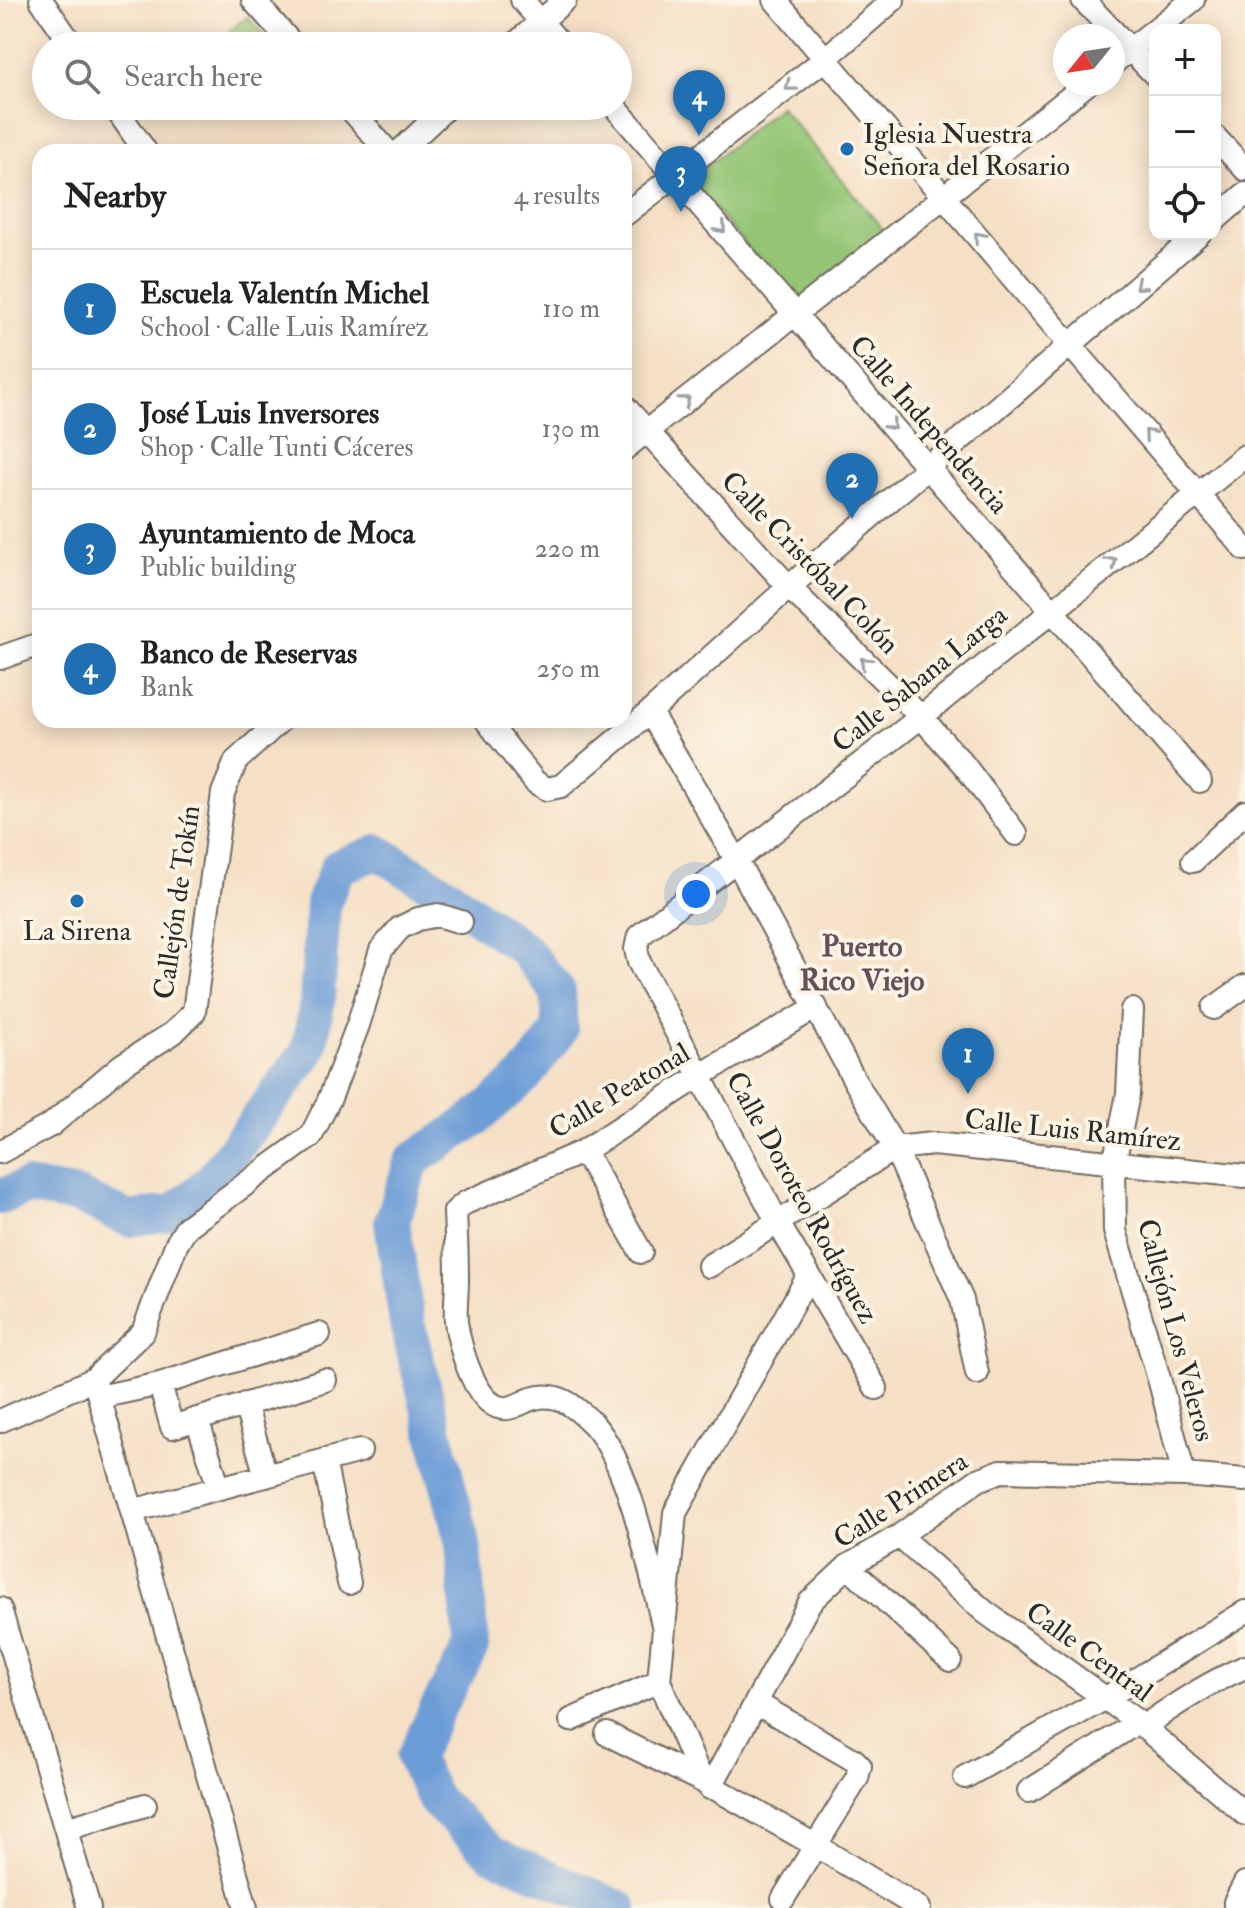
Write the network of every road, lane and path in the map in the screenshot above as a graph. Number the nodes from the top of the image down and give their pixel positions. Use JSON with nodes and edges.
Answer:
{"nodes":[{"id":1,"x":41,"y":0,"type":"edge"},
{"id":2,"x":253,"y":0,"type":"edge"},
{"id":3,"x":522,"y":0,"type":"edge"},
{"id":4,"x":565,"y":0,"type":"edge"},
{"id":5,"x":775,"y":0,"type":"edge"},
{"id":6,"x":893,"y":0,"type":"edge"},
{"id":7,"x":1083,"y":0,"type":"edge"},
{"id":8,"x":1193,"y":0,"type":"edge"},
{"id":9,"x":540,"y":21,"type":"junction"},
{"id":10,"x":1100,"y":24,"type":"edge"},
{"id":11,"x":63,"y":32,"type":"edge"},
{"id":12,"x":282,"y":32,"type":"edge"},
{"id":13,"x":528,"y":32,"type":"edge"},
{"id":14,"x":550,"y":32,"type":"edge"},
{"id":15,"x":1125,"y":54,"type":"edge"},
{"id":16,"x":1125,"y":58,"type":"edge"},
{"id":17,"x":825,"y":59,"type":"junction"},
{"id":18,"x":1149,"y":72,"type":"edge"},
{"id":19,"x":1072,"y":96,"type":"edge"},
{"id":20,"x":124,"y":120,"type":"edge"},
{"id":21,"x":360,"y":120,"type":"edge"},
{"id":22,"x":433,"y":120,"type":"edge"},
{"id":23,"x":626,"y":120,"type":"edge"},
{"id":24,"x":1221,"y":143,"type":"edge"},
{"id":25,"x":140,"y":144,"type":"edge"},
{"id":26,"x":381,"y":144,"type":"edge"},
{"id":27,"x":408,"y":144,"type":"edge"},
{"id":28,"x":1245,"y":169,"type":"edge"},
{"id":29,"x":675,"y":175,"type":"junction"},
{"id":30,"x":1245,"y":194,"type":"edge"},
{"id":31,"x":945,"y":196,"type":"junction"},
{"id":32,"x":632,"y":209,"type":"edge"},
{"id":33,"x":1221,"y":215,"type":"edge"},
{"id":34,"x":1192,"y":240,"type":"edge"},
{"id":35,"x":795,"y":314,"type":"junction"},
{"id":36,"x":1071,"y":344,"type":"junction"},
{"id":37,"x":632,"y":415,"type":"edge"},
{"id":38,"x":647,"y":431,"type":"junction"},
{"id":39,"x":632,"y":443,"type":"edge"},
{"id":40,"x":1245,"y":456,"type":"edge"},
{"id":41,"x":928,"y":468,"type":"junction"},
{"id":42,"x":1199,"y":493,"type":"junction"},
{"id":43,"x":1245,"y":549,"type":"edge"},
{"id":44,"x":789,"y":587,"type":"junction"},
{"id":45,"x":1051,"y":611,"type":"junction"},
{"id":46,"x":32,"y":647,"type":"edge"},
{"id":47,"x":0,"y":658,"type":"edge"},
{"id":48,"x":650,"y":712,"type":"junction"},
{"id":49,"x":921,"y":717,"type":"junction"},
{"id":50,"x":632,"y":727,"type":"edge"},
{"id":51,"x":268,"y":728,"type":"edge"},
{"id":52,"x":492,"y":728,"type":"edge"},
{"id":53,"x":631,"y":728,"type":"edge"},
{"id":54,"x":1200,"y":781,"type":"dead end"},
{"id":55,"x":1245,"y":812,"type":"edge"},
{"id":56,"x":1016,"y":834,"type":"dead end"},
{"id":57,"x":737,"y":861,"type":"junction"},
{"id":58,"x":1193,"y":861,"type":"dead end"},
{"id":59,"x":461,"y":922,"type":"dead end"},
{"id":60,"x":636,"y":949,"type":"joint"},
{"id":61,"x":1245,"y":986,"type":"edge"},
{"id":62,"x":816,"y":1007,"type":"junction"},
{"id":63,"x":1214,"y":1008,"type":"dead end"},
{"id":64,"x":1132,"y":1010,"type":"dead end"},
{"id":65,"x":701,"y":1075,"type":"junction"},
{"id":66,"x":895,"y":1148,"type":"junction"},
{"id":67,"x":584,"y":1151,"type":"junction"},
{"id":68,"x":0,"y":1152,"type":"edge"},
{"id":69,"x":1114,"y":1164,"type":"junction"},
{"id":70,"x":1245,"y":1176,"type":"edge"},
{"id":71,"x":778,"y":1223,"type":"junction"},
{"id":72,"x":641,"y":1252,"type":"dead end"},
{"id":73,"x":709,"y":1266,"type":"dead end"},
{"id":74,"x":809,"y":1275,"type":"junction"},
{"id":75,"x":319,"y":1334,"type":"dead end"},
{"id":76,"x":977,"y":1373,"type":"dead end"},
{"id":77,"x":325,"y":1380,"type":"dead end"},
{"id":78,"x":160,"y":1384,"type":"junction"},
{"id":79,"x":97,"y":1388,"type":"junction"},
{"id":80,"x":876,"y":1388,"type":"dead end"},
{"id":81,"x":245,"y":1404,"type":"junction"},
{"id":82,"x":197,"y":1419,"type":"junction"},
{"id":83,"x":0,"y":1421,"type":"edge"},
{"id":84,"x":360,"y":1451,"type":"dead end"},
{"id":85,"x":324,"y":1460,"type":"junction"},
{"id":86,"x":1184,"y":1475,"type":"junction"},
{"id":87,"x":266,"y":1476,"type":"junction"},
{"id":88,"x":1245,"y":1480,"type":"edge"},
{"id":89,"x":219,"y":1488,"type":"junction"},
{"id":90,"x":132,"y":1511,"type":"junction"},
{"id":91,"x":899,"y":1536,"type":"junction"},
{"id":92,"x":848,"y":1566,"type":"junction"},
{"id":93,"x":349,"y":1583,"type":"dead end"},
{"id":94,"x":0,"y":1609,"type":"edge"},
{"id":95,"x":1245,"y":1612,"type":"edge"},
{"id":96,"x":664,"y":1629,"type":"junction"},
{"id":97,"x":950,"y":1660,"type":"dead end"},
{"id":98,"x":1245,"y":1667,"type":"edge"},
{"id":99,"x":659,"y":1681,"type":"junction"},
{"id":100,"x":1106,"y":1698,"type":"junction"},
{"id":101,"x":756,"y":1703,"type":"junction"},
{"id":102,"x":571,"y":1720,"type":"dead end"},
{"id":103,"x":1140,"y":1724,"type":"junction"},
{"id":104,"x":607,"y":1734,"type":"dead end"},
{"id":105,"x":965,"y":1777,"type":"dead end"},
{"id":106,"x":706,"y":1785,"type":"junction"},
{"id":107,"x":1029,"y":1791,"type":"dead end"},
{"id":108,"x":145,"y":1805,"type":"dead end"},
{"id":109,"x":1245,"y":1814,"type":"edge"},
{"id":110,"x":66,"y":1829,"type":"junction"},
{"id":111,"x":815,"y":1845,"type":"junction"},
{"id":112,"x":1245,"y":1883,"type":"edge"},
{"id":113,"x":783,"y":1899,"type":"dead end"},
{"id":114,"x":908,"y":1906,"type":"edge"},
{"id":115,"x":89,"y":1908,"type":"edge"},
{"id":116,"x":246,"y":1908,"type":"edge"},
{"id":117,"x":1235,"y":1908,"type":"edge"}],
"edges":[{"from":1,"to":11,"type":"street"},
{"from":2,"to":12,"type":"street"},
{"from":3,"to":9,"type":"street"},
{"from":4,"to":9,"type":"street"},
{"from":5,"to":17,"type":"street"},
{"from":6,"to":17,"type":"street"},
{"from":7,"to":10,"type":"street"},
{"from":8,"to":15,"type":"street"},
{"from":9,"to":13,"type":"street"},
{"from":9,"to":14,"type":"street"},
{"from":16,"to":18,"type":"street"},
{"from":17,"to":29,"type":"street","one_way":true},
{"from":17,"to":31,"type":"street"},
{"from":19,"to":31,"type":"street"},
{"from":20,"to":25,"type":"street"},
{"from":21,"to":26,"type":"street"},
{"from":22,"to":27,"type":"street"},
{"from":23,"to":29,"type":"street","name":"Calle Independencia"},
{"from":24,"to":28,"type":"street"},
{"from":29,"to":32,"type":"street"},
{"from":29,"to":35,"type":"street","name":"Calle Independencia","one_way":true},
{"from":30,"to":33,"type":"street"},
{"from":31,"to":35,"type":"street"},
{"from":36,"to":31,"type":"street","one_way":true},
{"from":34,"to":36,"type":"street","one_way":true},
{"from":38,"to":35,"type":"street","one_way":true},
{"from":35,"to":41,"type":"street","name":"Calle Independencia","one_way":true},
{"from":36,"to":41,"type":"street"},
{"from":42,"to":36,"type":"street","one_way":true},
{"from":37,"to":38,"type":"street","name":"Calle Cristóbal Colón"},
{"from":38,"to":39,"type":"street"},
{"from":38,"to":44,"type":"street","name":"Calle Cristóbal Colón"},
{"from":40,"to":42,"type":"street","name":"Calle Sabana Larga"},
{"from":41,"to":44,"type":"street"},
{"from":41,"to":45,"type":"street","name":"Calle Independencia"},
{"from":42,"to":43,"type":"street"},
{"from":45,"to":42,"type":"street","name":"Calle Sabana Larga","one_way":true},
{"from":44,"to":48,"type":"street"},
{"from":49,"to":44,"type":"street","name":"Calle Cristóbal Colón","one_way":true},
{"from":45,"to":49,"type":"street","name":"Calle Sabana Larga"},
{"from":45,"to":54,"type":"street","name":"Calle Independencia"},
{"from":46,"to":47,"type":"street"},
{"from":48,"to":50,"type":"street"},
{"from":48,"to":57,"type":"street"},
{"from":49,"to":56,"type":"street","name":"Calle Cristóbal Colón"},
{"from":49,"to":57,"type":"street","name":"Calle Sabana Larga"},
{"from":51,"to":68,"type":"street","name":"Callejón de Tokín"},
{"from":52,"to":53,"type":"street"},
{"from":55,"to":58,"type":"street"},
{"from":57,"to":60,"type":"street","name":"Calle Sabana Larga"},
{"from":57,"to":62,"type":"street"},
{"from":59,"to":79,"type":"street"},
{"from":60,"to":65,"type":"street","name":"Calle Doroteo Rodríguez"},
{"from":61,"to":63,"type":"street"},
{"from":62,"to":65,"type":"street","name":"Calle Peatonal"},
{"from":62,"to":66,"type":"street"},
{"from":64,"to":69,"type":"street","name":"Callejón Los Veleros"},
{"from":65,"to":67,"type":"street","name":"Calle Peatonal"},
{"from":65,"to":71,"type":"street","name":"Calle Doroteo Rodríguez"},
{"from":66,"to":69,"type":"street","name":"Calle Luis Ramírez"},
{"from":66,"to":71,"type":"street"},
{"from":66,"to":76,"type":"street"},
{"from":67,"to":72,"type":"street"},
{"from":67,"to":96,"type":"street","name":"Calle Peatonal"},
{"from":69,"to":70,"type":"street","name":"Calle Luis Ramírez"},
{"from":69,"to":86,"type":"street","name":"Callejón Los Veleros"},
{"from":71,"to":73,"type":"street"},
{"from":71,"to":74,"type":"street","name":"Calle Doroteo Rodríguez"},
{"from":74,"to":80,"type":"street","name":"Calle Doroteo Rodríguez"},
{"from":74,"to":96,"type":"street"},
{"from":75,"to":78,"type":"street"},
{"from":77,"to":81,"type":"street"},
{"from":78,"to":79,"type":"street"},
{"from":78,"to":82,"type":"street"},
{"from":79,"to":83,"type":"street"},
{"from":79,"to":90,"type":"street"},
{"from":81,"to":82,"type":"street"},
{"from":81,"to":87,"type":"street"},
{"from":82,"to":89,"type":"street"},
{"from":84,"to":85,"type":"street"},
{"from":85,"to":87,"type":"street"},
{"from":85,"to":93,"type":"street"},
{"from":86,"to":88,"type":"street","name":"Calle Primera"},
{"from":86,"to":91,"type":"street","name":"Calle Primera"},
{"from":87,"to":89,"type":"street"},
{"from":89,"to":90,"type":"street"},
{"from":90,"to":116,"type":"street"},
{"from":91,"to":92,"type":"street","name":"Calle Primera"},
{"from":91,"to":100,"type":"street","name":"Calle Central"},
{"from":92,"to":97,"type":"street"},
{"from":92,"to":101,"type":"street","name":"Calle Primera"},
{"from":94,"to":110,"type":"street"},
{"from":95,"to":100,"type":"street"},
{"from":96,"to":99,"type":"street"},
{"from":98,"to":103,"type":"street"},
{"from":99,"to":102,"type":"street"},
{"from":99,"to":106,"type":"street"},
{"from":100,"to":103,"type":"street","name":"Calle Central"},
{"from":100,"to":105,"type":"street"},
{"from":101,"to":106,"type":"street","name":"Calle Primera"},
{"from":101,"to":111,"type":"street"},
{"from":103,"to":107,"type":"street"},
{"from":103,"to":109,"type":"street","name":"Calle Central"},
{"from":104,"to":106,"type":"street"},
{"from":106,"to":111,"type":"street"},
{"from":108,"to":110,"type":"street"},
{"from":110,"to":115,"type":"street"},
{"from":111,"to":113,"type":"street"},
{"from":111,"to":114,"type":"street"},
{"from":112,"to":117,"type":"street"}]}
